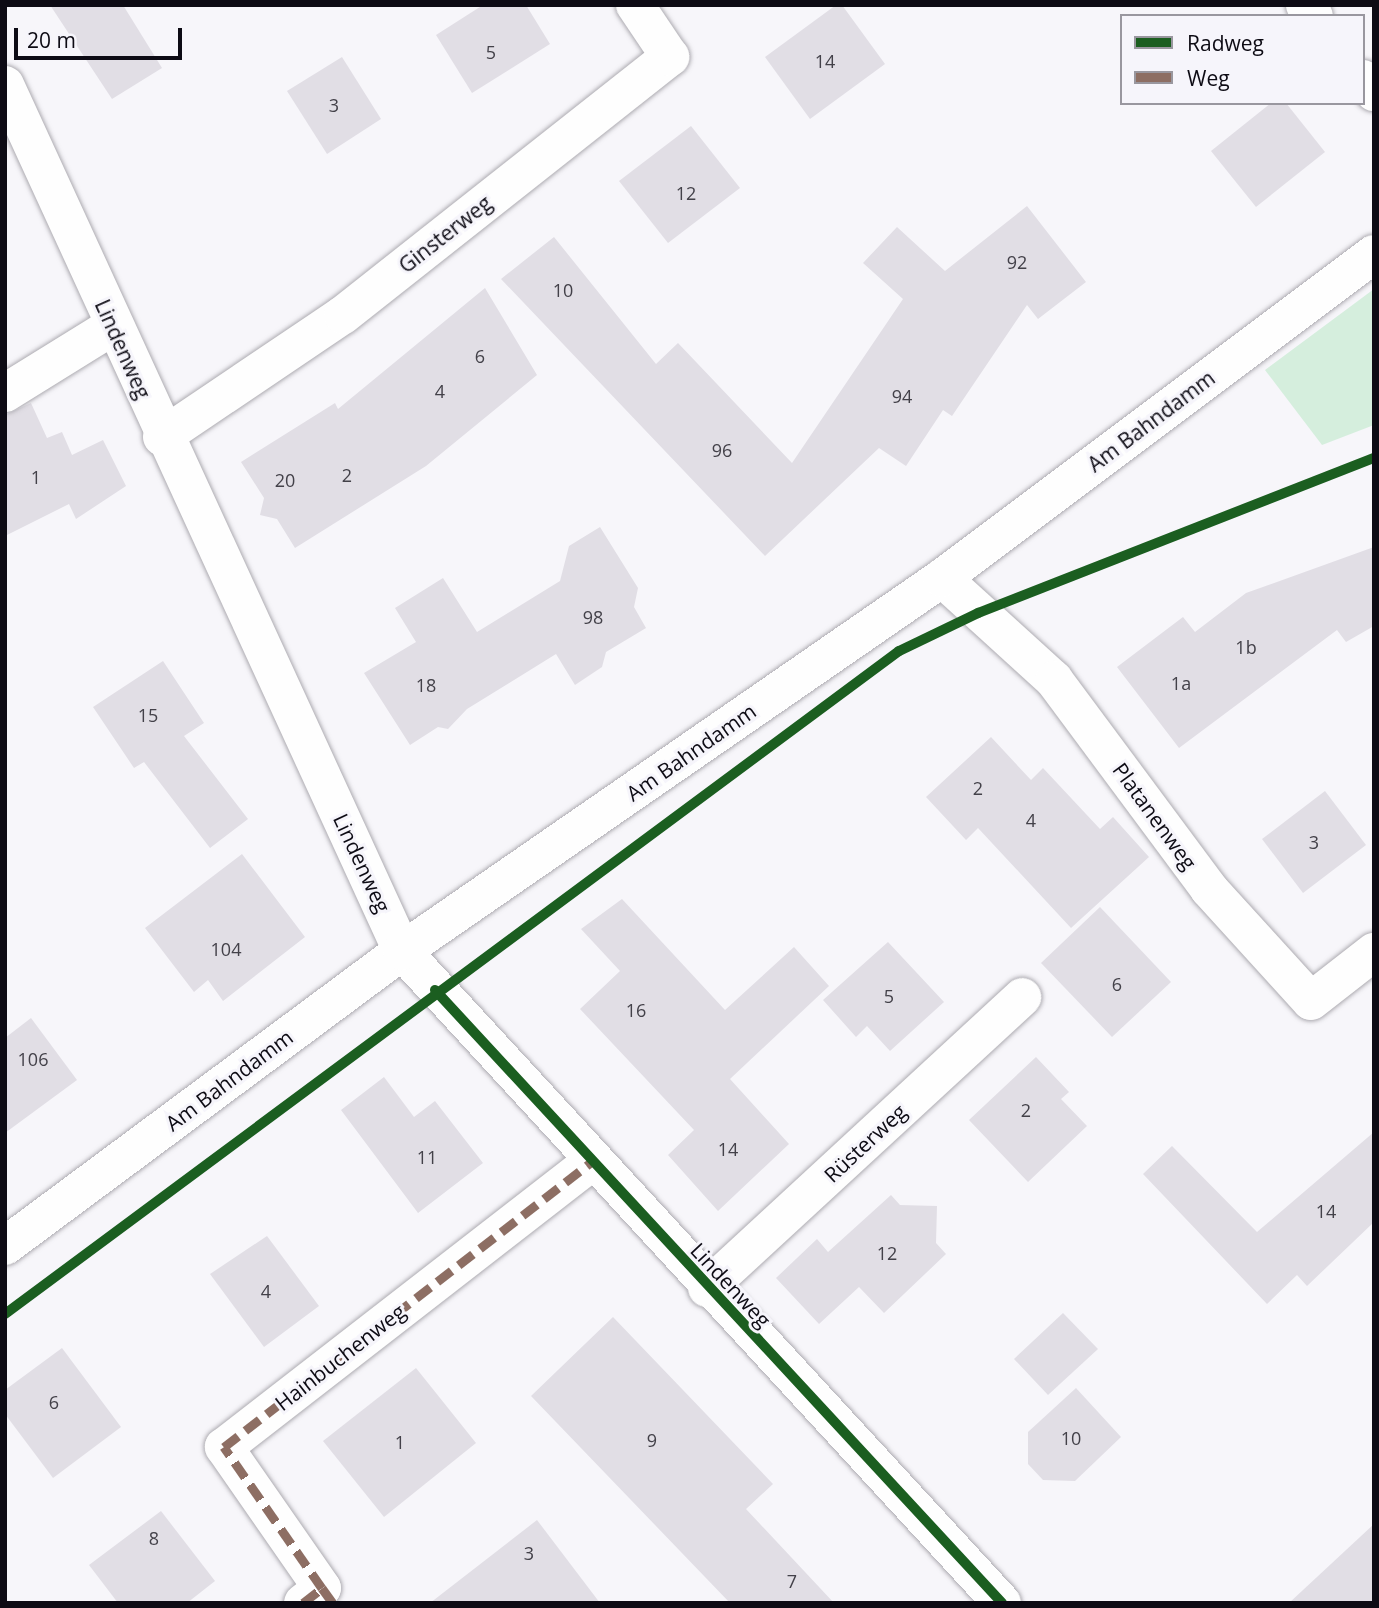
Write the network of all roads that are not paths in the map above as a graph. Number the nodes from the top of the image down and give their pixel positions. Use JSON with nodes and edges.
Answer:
{"nodes":[{"id":1,"x":635,"y":5,"type":"edge"},
{"id":2,"x":5,"y":85,"type":"edge"},
{"id":3,"x":1374,"y":254,"type":"edge"},
{"id":4,"x":113,"y":326,"type":"junction"},
{"id":5,"x":5,"y":393,"type":"edge"},
{"id":6,"x":162,"y":436,"type":"junction"},
{"id":7,"x":942,"y":578,"type":"junction"},
{"id":8,"x":402,"y":951,"type":"junction"},
{"id":9,"x":1374,"y":953,"type":"edge"},
{"id":10,"x":1022,"y":997,"type":"dead end"},
{"id":11,"x":591,"y":1162,"type":"junction"},
{"id":12,"x":5,"y":1246,"type":"edge"},
{"id":13,"x":707,"y":1288,"type":"junction"},
{"id":14,"x":319,"y":1598,"type":"edge"},
{"id":15,"x":1002,"y":1603,"type":"edge"}],
"edges":[{"from":1,"to":6,"type":"street","name":"Ginsterweg"},
{"from":2,"to":4,"type":"street","name":"Lindenweg"},
{"from":3,"to":7,"type":"street","name":"Am Bahndamm"},
{"from":4,"to":5,"type":"street"},
{"from":4,"to":6,"type":"street","name":"Lindenweg"},
{"from":6,"to":8,"type":"street","name":"Lindenweg"},
{"from":7,"to":8,"type":"street","name":"Am Bahndamm"},
{"from":7,"to":9,"type":"street","name":"Platanenweg"},
{"from":8,"to":11,"type":"street","name":"Lindenweg"},
{"from":8,"to":12,"type":"street","name":"Am Bahndamm"},
{"from":10,"to":13,"type":"street","name":"Rüsterweg"},
{"from":11,"to":13,"type":"street","name":"Lindenweg"},
{"from":11,"to":14,"type":"street","name":"Hainbuchenweg"},
{"from":13,"to":15,"type":"street","name":"Lindenweg"}]}
